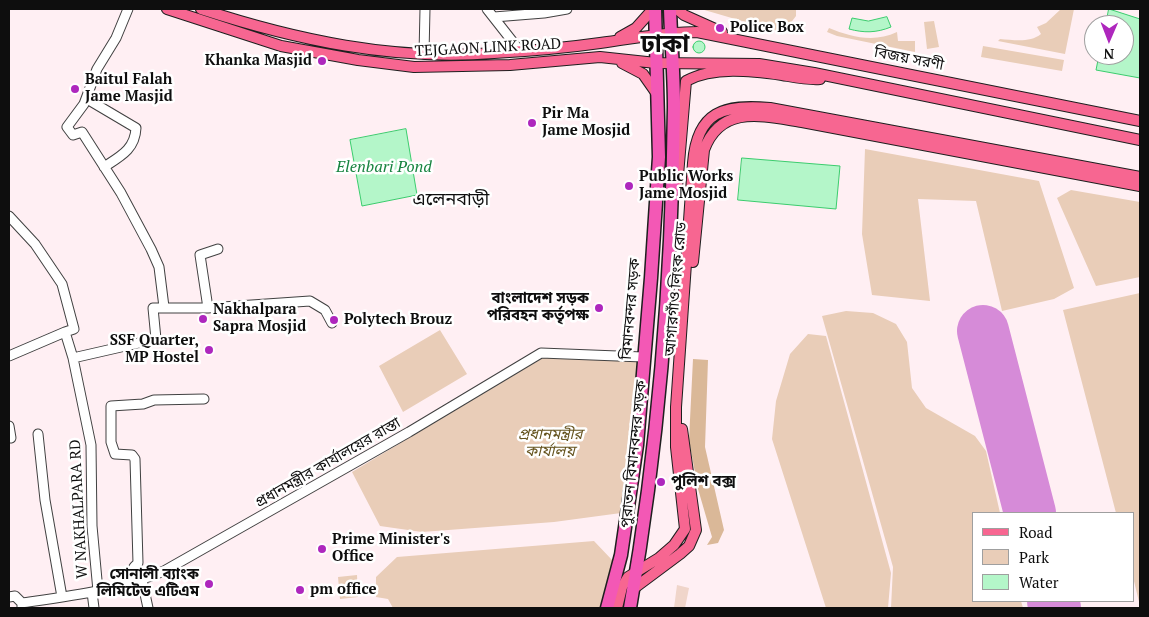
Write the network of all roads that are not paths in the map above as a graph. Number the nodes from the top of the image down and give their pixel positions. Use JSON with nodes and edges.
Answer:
{"nodes":[{"id":1,"x":128,"y":9,"type":"edge"},
{"id":2,"x":167,"y":9,"type":"edge"},
{"id":3,"x":201,"y":9,"type":"edge"},
{"id":4,"x":425,"y":9,"type":"edge"},
{"id":5,"x":487,"y":9,"type":"edge"},
{"id":6,"x":567,"y":9,"type":"edge"},
{"id":7,"x":654,"y":9,"type":"edge"},
{"id":8,"x":670,"y":9,"type":"edge"},
{"id":9,"x":677,"y":9,"type":"edge"},
{"id":10,"x":494,"y":17,"type":"junction"},
{"id":11,"x":671,"y":33,"type":"junction"},
{"id":12,"x":655,"y":34,"type":"junction"},
{"id":13,"x":744,"y":41,"type":"junction"},
{"id":14,"x":600,"y":43,"type":"junction"},
{"id":15,"x":520,"y":51,"type":"junction"},
{"id":16,"x":424,"y":54,"type":"junction"},
{"id":17,"x":600,"y":57,"type":"junction"},
{"id":18,"x":656,"y":63,"type":"junction"},
{"id":19,"x":672,"y":63,"type":"junction"},
{"id":20,"x":424,"y":68,"type":"junction"},
{"id":21,"x":828,"y":76,"type":"junction"},
{"id":22,"x":658,"y":96,"type":"junction"},
{"id":23,"x":86,"y":99,"type":"junction"},
{"id":24,"x":1140,"y":121,"type":"edge"},
{"id":25,"x":1140,"y":140,"type":"edge"},
{"id":26,"x":104,"y":167,"type":"junction"},
{"id":27,"x":1140,"y":177,"type":"edge"},
{"id":28,"x":1140,"y":186,"type":"edge"},
{"id":29,"x":9,"y":216,"type":"edge"},
{"id":30,"x":668,"y":235,"type":"junction"},
{"id":31,"x":218,"y":250,"type":"dead end"},
{"id":32,"x":164,"y":306,"type":"junction"},
{"id":33,"x":208,"y":308,"type":"junction"},
{"id":34,"x":332,"y":323,"type":"dead end"},
{"id":35,"x":65,"y":332,"type":"junction"},
{"id":36,"x":9,"y":356,"type":"edge"},
{"id":37,"x":643,"y":357,"type":"junction"},
{"id":38,"x":74,"y":358,"type":"junction"},
{"id":39,"x":204,"y":399,"type":"dead end"},
{"id":40,"x":9,"y":426,"type":"edge"},
{"id":41,"x":38,"y":434,"type":"dead end"},
{"id":42,"x":9,"y":438,"type":"edge"},
{"id":43,"x":626,"y":522,"type":"junction"},
{"id":44,"x":644,"y":525,"type":"junction"},
{"id":45,"x":621,"y":555,"type":"junction"},
{"id":46,"x":638,"y":558,"type":"junction"},
{"id":47,"x":134,"y":567,"type":"dead end"},
{"id":48,"x":636,"y":571,"type":"junction"},
{"id":49,"x":142,"y":580,"type":"junction"},
{"id":50,"x":633,"y":590,"type":"junction"},
{"id":51,"x":95,"y":592,"type":"junction"},
{"id":52,"x":9,"y":597,"type":"edge"},
{"id":53,"x":62,"y":597,"type":"junction"},
{"id":54,"x":22,"y":606,"type":"edge"},
{"id":55,"x":94,"y":608,"type":"edge"},
{"id":56,"x":148,"y":608,"type":"edge"},
{"id":57,"x":608,"y":608,"type":"edge"},
{"id":58,"x":617,"y":608,"type":"edge"},
{"id":59,"x":630,"y":608,"type":"edge"}],
"edges":[{"from":1,"to":23,"type":"street"},
{"from":2,"to":20,"type":"main road","name":"TEJGAON LINK ROAD"},
{"from":3,"to":16,"type":"main road","name":"TEJGAON LINK ROAD"},
{"from":4,"to":16,"type":"street"},
{"from":5,"to":10,"type":"street"},
{"from":6,"to":10,"type":"street"},
{"from":7,"to":12,"type":"highway","name":"বিমানবন্দর সড়ক"},
{"from":7,"to":14,"type":"main road"},
{"from":8,"to":11,"type":"highway"},
{"from":9,"to":13,"type":"main road"},
{"from":10,"to":15,"type":"street"},
{"from":11,"to":12,"type":"main road","name":"TEJGAON LINK ROAD"},
{"from":11,"to":13,"type":"main road","name":"বিজয় সরণী"},
{"from":11,"to":19,"type":"highway","name":"পুরাতন বিমানবন্দর সড়ক"},
{"from":12,"to":14,"type":"main road","name":"TEJGAON LINK ROAD"},
{"from":12,"to":18,"type":"highway","name":"বিমানবন্দর সড়ক"},
{"from":13,"to":24,"type":"main road","name":"বিজয় সরণী"},
{"from":14,"to":15,"type":"main road","name":"TEJGAON LINK ROAD"},
{"from":15,"to":16,"type":"main road","name":"TEJGAON LINK ROAD"},
{"from":16,"to":20,"type":"main road"},
{"from":17,"to":18,"type":"main road","name":"TEJGAON LINK ROAD"},
{"from":17,"to":20,"type":"main road","name":"TEJGAON LINK ROAD"},
{"from":17,"to":22,"type":"main road"},
{"from":18,"to":19,"type":"main road","name":"TEJGAON LINK ROAD"},
{"from":18,"to":22,"type":"highway","name":"বিমানবন্দর সড়ক"},
{"from":19,"to":21,"type":"main road"},
{"from":19,"to":30,"type":"highway","name":"পুরাতন বিমানবন্দর সড়ক"},
{"from":21,"to":25,"type":"main road"},
{"from":21,"to":30,"type":"main road"},
{"from":22,"to":37,"type":"highway","name":"বিমানবন্দর সড়ক"},
{"from":23,"to":26,"type":"street"},
{"from":23,"to":26,"type":"street"},
{"from":26,"to":32,"type":"street"},
{"from":27,"to":48,"type":"main road","name":"আগারগাঁও লিংক রোড"},
{"from":28,"to":50,"type":"main road","name":"আগারগাঁও লিংক রোড"},
{"from":29,"to":35,"type":"street"},
{"from":30,"to":44,"type":"highway","name":"পুরাতন বিমানবন্দর সড়ক"},
{"from":31,"to":33,"type":"street"},
{"from":32,"to":33,"type":"street"},
{"from":32,"to":38,"type":"street"},
{"from":33,"to":34,"type":"street"},
{"from":35,"to":36,"type":"street"},
{"from":35,"to":38,"type":"street","name":"W NAKHALPARA RD"},
{"from":37,"to":43,"type":"highway","name":"বিমানবন্দর সড়ক"},
{"from":37,"to":49,"type":"street","name":"প্রধানমন্ত্রীর কার্যালয়ের রাস্তা"},
{"from":38,"to":51,"type":"street","name":"W NAKHALPARA RD"},
{"from":39,"to":47,"type":"street"},
{"from":40,"to":42,"type":"street"},
{"from":41,"to":53,"type":"street"},
{"from":43,"to":44,"type":"highway"},
{"from":43,"to":45,"type":"highway","name":"বিমানবন্দর সড়ক"},
{"from":44,"to":46,"type":"highway","name":"পুরাতন বিমানবন্দর সড়ক"},
{"from":45,"to":46,"type":"highway"},
{"from":45,"to":57,"type":"highway","name":"বিমানবন্দর সড়ক"},
{"from":46,"to":48,"type":"highway","name":"পুরাতন বিমানবন্দর সড়ক"},
{"from":48,"to":50,"type":"highway","name":"পুরাতন বিমানবন্দর সড়ক"},
{"from":48,"to":58,"type":"main road"},
{"from":49,"to":51,"type":"street","name":"প্রধানমন্ত্রীর কার্যালয়ের রাস্তা"},
{"from":49,"to":56,"type":"street"},
{"from":50,"to":59,"type":"highway","name":"পুরাতন বিমানবন্দর সড়ক"},
{"from":51,"to":53,"type":"street","name":"প্রধানমন্ত্রীর কার্যালয়ের রাস্তা"},
{"from":51,"to":55,"type":"street","name":"W NAKHALPARA RD"},
{"from":52,"to":54,"type":"street"},
{"from":53,"to":54,"type":"street","name":"প্রধানমন্ত্রীর কার্যালয়ের রাস্তা"}]}
